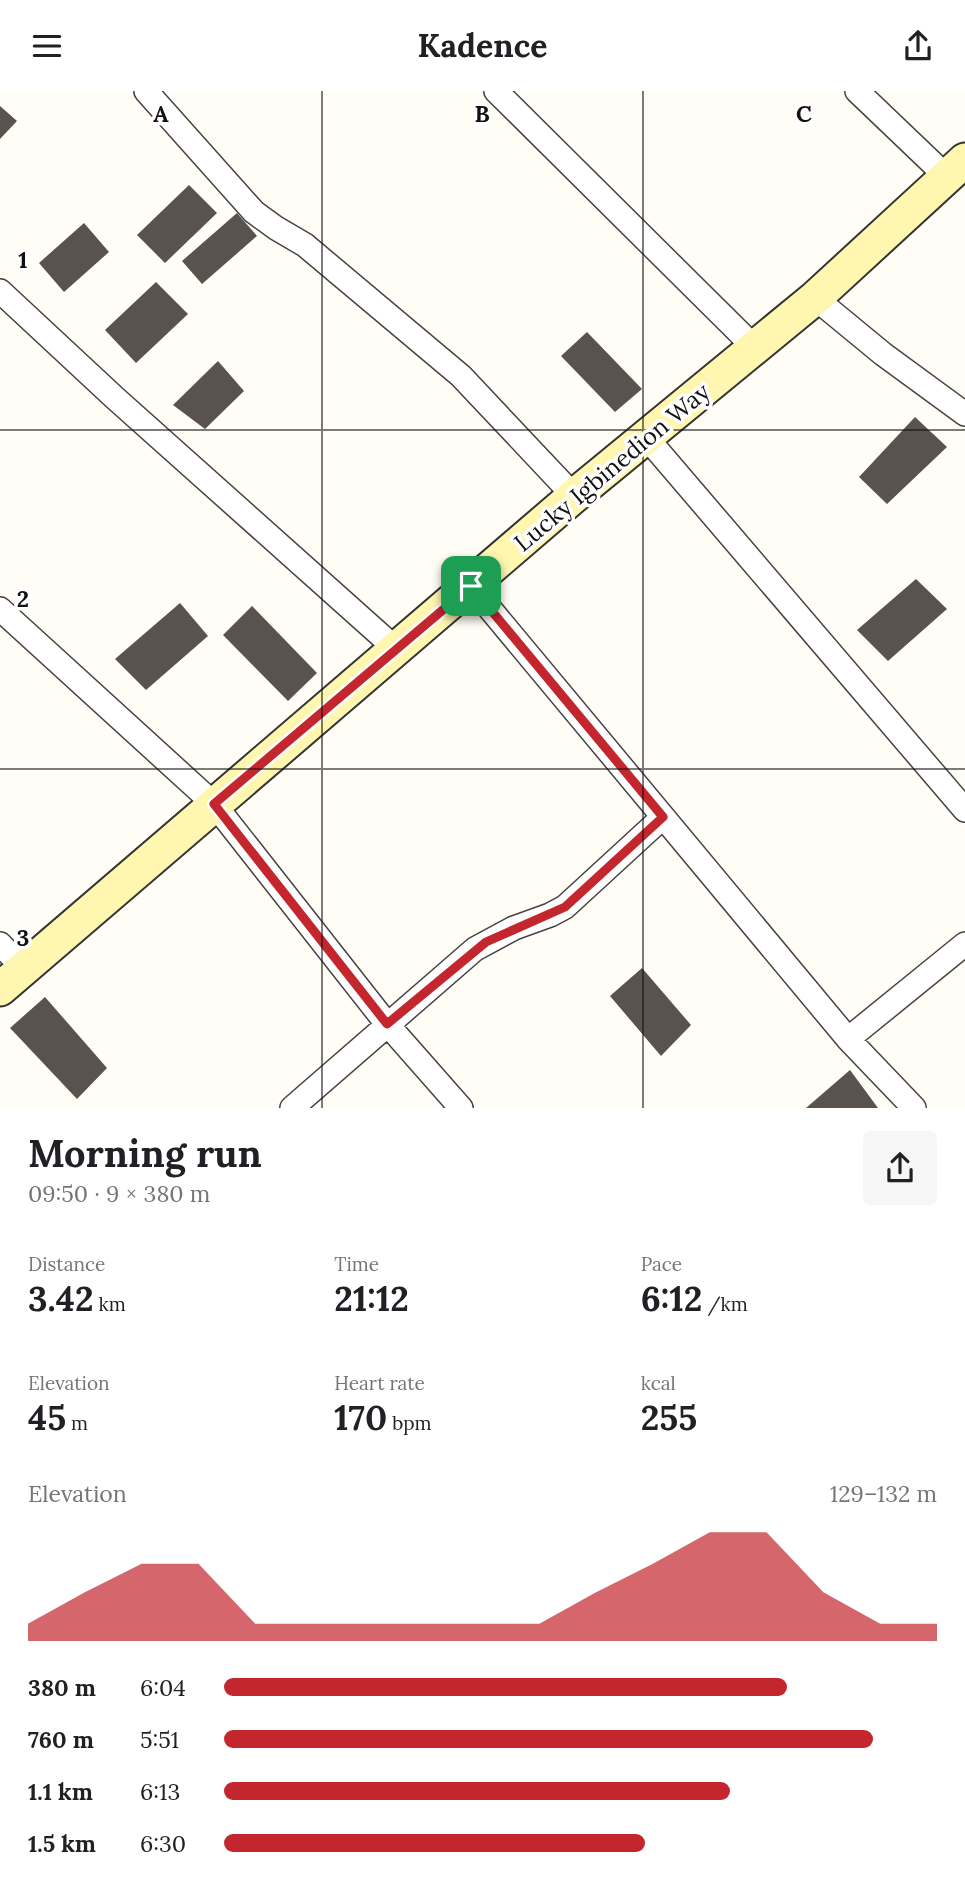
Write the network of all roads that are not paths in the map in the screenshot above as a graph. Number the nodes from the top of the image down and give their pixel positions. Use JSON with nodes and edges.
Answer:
{"nodes":[{"id":1,"x":146,"y":91,"type":"edge"},
{"id":2,"x":496,"y":91,"type":"edge"},
{"id":3,"x":857,"y":91,"type":"edge"},
{"id":4,"x":956,"y":168,"type":"edge"},
{"id":5,"x":0,"y":291,"type":"edge"},
{"id":6,"x":815,"y":298,"type":"junction"},
{"id":7,"x":755,"y":348,"type":"junction"},
{"id":8,"x":965,"y":414,"type":"edge"},
{"id":9,"x":646,"y":437,"type":"junction"},
{"id":10,"x":574,"y":496,"type":"junction"},
{"id":11,"x":471,"y":586,"type":"junction"},
{"id":12,"x":0,"y":609,"type":"edge"},
{"id":13,"x":396,"y":649,"type":"junction"},
{"id":14,"x":214,"y":804,"type":"junction"},
{"id":15,"x":965,"y":810,"type":"edge"},
{"id":16,"x":663,"y":817,"type":"junction"},
{"id":17,"x":0,"y":944,"type":"edge"},
{"id":18,"x":965,"y":944,"type":"edge"},
{"id":19,"x":12,"y":979,"type":"edge"},
{"id":20,"x":387,"y":1024,"type":"junction"},
{"id":21,"x":848,"y":1039,"type":"junction"},
{"id":22,"x":292,"y":1108,"type":"edge"},
{"id":23,"x":461,"y":1108,"type":"edge"},
{"id":24,"x":914,"y":1108,"type":"edge"}],
"edges":[{"from":1,"to":10,"type":"street"},
{"from":2,"to":7,"type":"street"},
{"from":3,"to":4,"type":"street"},
{"from":4,"to":6,"type":"street","name":"Lucky Igbinedion Way"},
{"from":5,"to":13,"type":"street"},
{"from":6,"to":7,"type":"street","name":"Lucky Igbinedion Way"},
{"from":6,"to":8,"type":"street"},
{"from":7,"to":9,"type":"street","name":"Lucky Igbinedion Way"},
{"from":9,"to":10,"type":"street","name":"Lucky Igbinedion Way"},
{"from":9,"to":15,"type":"street"},
{"from":10,"to":11,"type":"street","name":"Lucky Igbinedion Way"},
{"from":11,"to":13,"type":"street","name":"Lucky Igbinedion Way"},
{"from":11,"to":16,"type":"street"},
{"from":12,"to":14,"type":"street"},
{"from":13,"to":14,"type":"street","name":"Lucky Igbinedion Way"},
{"from":14,"to":19,"type":"street","name":"Lucky Igbinedion Way"},
{"from":14,"to":20,"type":"street"},
{"from":16,"to":20,"type":"street"},
{"from":16,"to":21,"type":"street"},
{"from":17,"to":19,"type":"street"},
{"from":18,"to":21,"type":"street"},
{"from":20,"to":22,"type":"street"},
{"from":20,"to":23,"type":"street"},
{"from":21,"to":24,"type":"street"}]}
